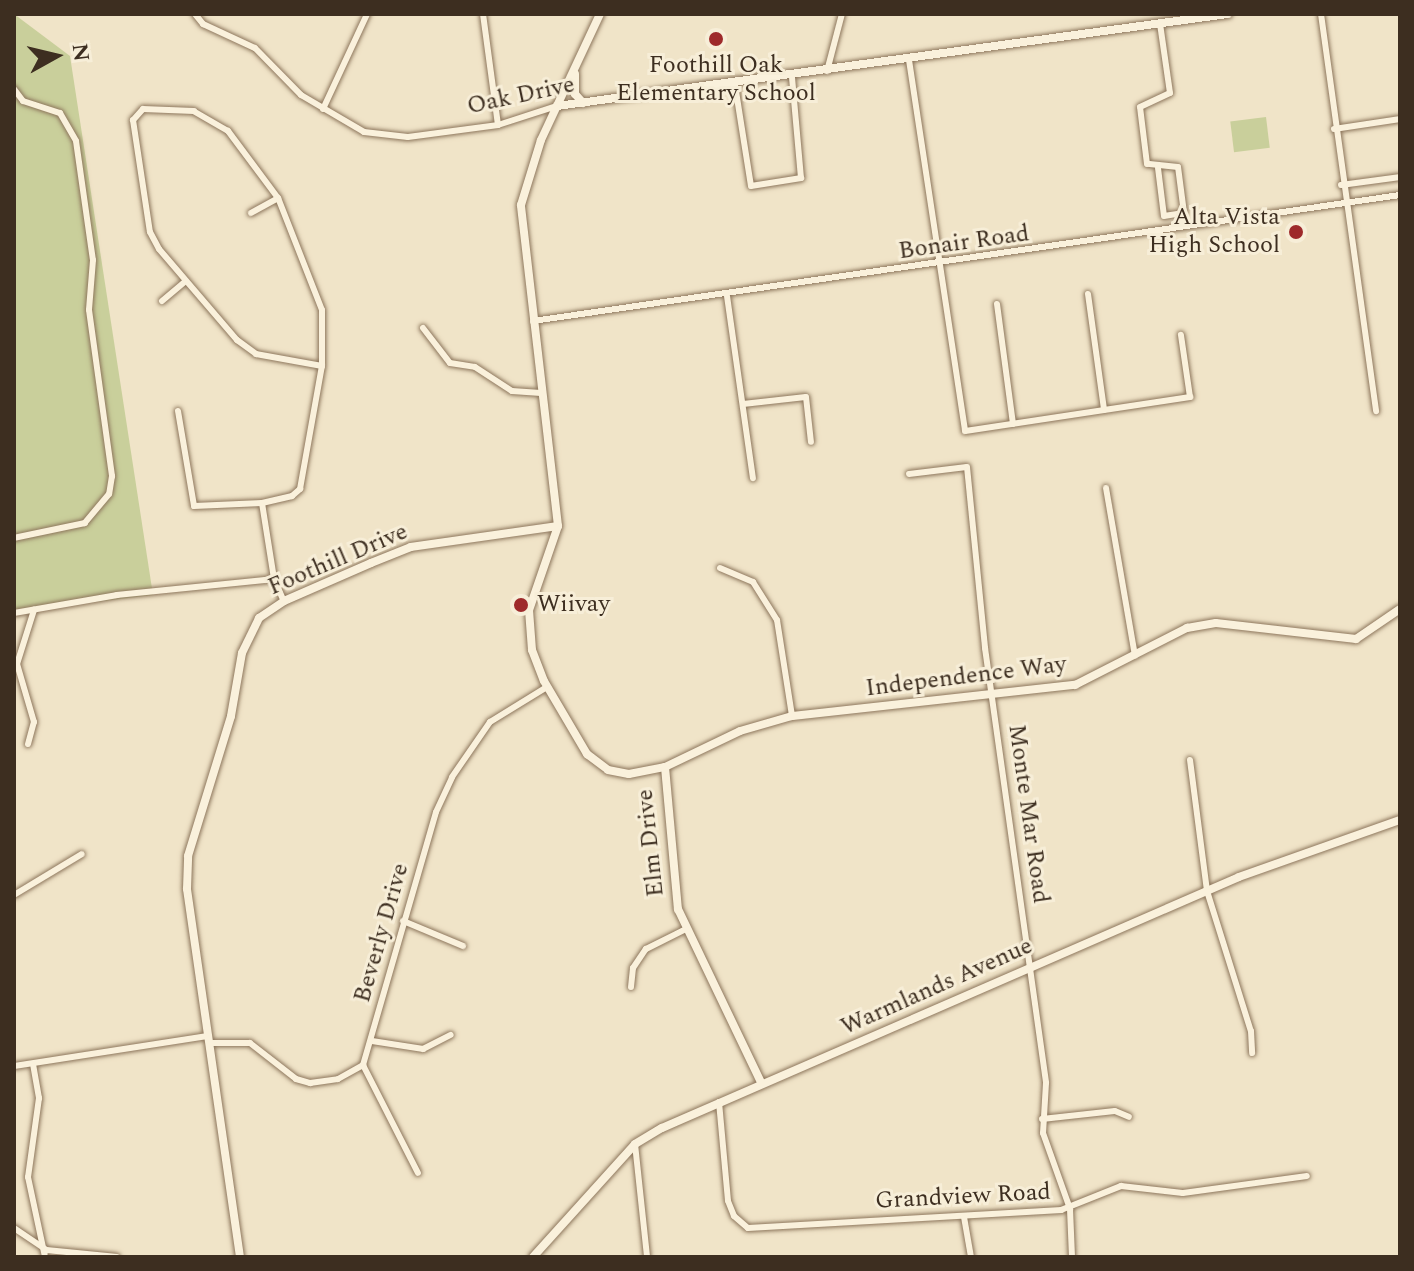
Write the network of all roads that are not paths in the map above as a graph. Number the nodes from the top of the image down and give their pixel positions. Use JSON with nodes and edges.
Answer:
{"nodes":[{"id":1,"x":195,"y":14,"type":"edge"},
{"id":2,"x":367,"y":14,"type":"edge"},
{"id":3,"x":483,"y":14,"type":"edge"},
{"id":4,"x":600,"y":14,"type":"edge"},
{"id":5,"x":842,"y":14,"type":"edge"},
{"id":6,"x":1228,"y":14,"type":"edge"},
{"id":7,"x":1321,"y":14,"type":"edge"},
{"id":8,"x":1160,"y":24,"type":"junction"},
{"id":9,"x":909,"y":60,"type":"junction"},
{"id":10,"x":576,"y":65,"type":"junction"},
{"id":11,"x":827,"y":71,"type":"junction"},
{"id":12,"x":792,"y":77,"type":"junction"},
{"id":13,"x":735,"y":85,"type":"junction"},
{"id":14,"x":14,"y":89,"type":"edge"},
{"id":15,"x":583,"y":103,"type":"junction"},
{"id":16,"x":557,"y":106,"type":"junction"},
{"id":17,"x":323,"y":109,"type":"junction"},
{"id":18,"x":1400,"y":119,"type":"edge"},
{"id":19,"x":498,"y":125,"type":"junction"},
{"id":20,"x":1334,"y":129,"type":"junction"},
{"id":21,"x":1158,"y":168,"type":"junction"},
{"id":22,"x":1400,"y":177,"type":"edge"},
{"id":23,"x":1341,"y":185,"type":"junction"},
{"id":24,"x":1400,"y":195,"type":"edge"},
{"id":25,"x":278,"y":198,"type":"junction"},
{"id":26,"x":1344,"y":204,"type":"junction"},
{"id":27,"x":251,"y":213,"type":"dead end"},
{"id":28,"x":937,"y":265,"type":"junction"},
{"id":29,"x":186,"y":281,"type":"junction"},
{"id":30,"x":1088,"y":294,"type":"dead end"},
{"id":31,"x":727,"y":296,"type":"junction"},
{"id":32,"x":162,"y":301,"type":"dead end"},
{"id":33,"x":997,"y":304,"type":"dead end"},
{"id":34,"x":533,"y":321,"type":"junction"},
{"id":35,"x":423,"y":328,"type":"dead end"},
{"id":36,"x":1181,"y":335,"type":"dead end"},
{"id":37,"x":322,"y":366,"type":"junction"},
{"id":38,"x":541,"y":393,"type":"junction"},
{"id":39,"x":743,"y":404,"type":"junction"},
{"id":40,"x":1104,"y":410,"type":"junction"},
{"id":41,"x":178,"y":411,"type":"dead end"},
{"id":42,"x":1376,"y":411,"type":"dead end"},
{"id":43,"x":1013,"y":424,"type":"junction"},
{"id":44,"x":811,"y":442,"type":"dead end"},
{"id":45,"x":909,"y":474,"type":"dead end"},
{"id":46,"x":753,"y":478,"type":"dead end"},
{"id":47,"x":1106,"y":488,"type":"dead end"},
{"id":48,"x":262,"y":503,"type":"junction"},
{"id":49,"x":558,"y":526,"type":"junction"},
{"id":50,"x":14,"y":538,"type":"edge"},
{"id":51,"x":720,"y":568,"type":"dead end"},
{"id":52,"x":274,"y":579,"type":"junction"},
{"id":53,"x":284,"y":601,"type":"junction"},
{"id":54,"x":1400,"y":609,"type":"edge"},
{"id":55,"x":34,"y":610,"type":"junction"},
{"id":56,"x":14,"y":613,"type":"edge"},
{"id":57,"x":1135,"y":656,"type":"junction"},
{"id":58,"x":547,"y":687,"type":"junction"},
{"id":59,"x":993,"y":695,"type":"junction"},
{"id":60,"x":792,"y":716,"type":"junction"},
{"id":61,"x":28,"y":744,"type":"dead end"},
{"id":62,"x":1190,"y":760,"type":"dead end"},
{"id":63,"x":665,"y":767,"type":"junction"},
{"id":64,"x":1400,"y":820,"type":"edge"},
{"id":65,"x":82,"y":854,"type":"dead end"},
{"id":66,"x":1207,"y":891,"type":"junction"},
{"id":67,"x":14,"y":895,"type":"edge"},
{"id":68,"x":403,"y":921,"type":"junction"},
{"id":69,"x":686,"y":929,"type":"junction"},
{"id":70,"x":463,"y":946,"type":"dead end"},
{"id":71,"x":1031,"y":968,"type":"junction"},
{"id":72,"x":631,"y":987,"type":"dead end"},
{"id":73,"x":451,"y":1035,"type":"dead end"},
{"id":74,"x":208,"y":1040,"type":"junction"},
{"id":75,"x":372,"y":1041,"type":"junction"},
{"id":76,"x":1252,"y":1053,"type":"dead end"},
{"id":77,"x":33,"y":1064,"type":"junction"},
{"id":78,"x":363,"y":1065,"type":"junction"},
{"id":79,"x":14,"y":1066,"type":"edge"},
{"id":80,"x":762,"y":1084,"type":"junction"},
{"id":81,"x":719,"y":1102,"type":"junction"},
{"id":82,"x":1129,"y":1117,"type":"dead end"},
{"id":83,"x":1042,"y":1119,"type":"junction"},
{"id":84,"x":635,"y":1144,"type":"junction"},
{"id":85,"x":418,"y":1173,"type":"dead end"},
{"id":86,"x":1307,"y":1176,"type":"dead end"},
{"id":87,"x":1070,"y":1209,"type":"junction"},
{"id":88,"x":964,"y":1217,"type":"junction"},
{"id":89,"x":14,"y":1228,"type":"edge"},
{"id":90,"x":46,"y":1254,"type":"edge"},
{"id":91,"x":117,"y":1257,"type":"edge"},
{"id":92,"x":240,"y":1257,"type":"edge"},
{"id":93,"x":533,"y":1257,"type":"edge"},
{"id":94,"x":647,"y":1257,"type":"edge"},
{"id":95,"x":971,"y":1257,"type":"edge"},
{"id":96,"x":1072,"y":1257,"type":"edge"}],
"edges":[{"from":1,"to":17,"type":"street","name":"Oak Drive"},
{"from":2,"to":17,"type":"street"},
{"from":3,"to":19,"type":"street"},
{"from":4,"to":10,"type":"street"},
{"from":5,"to":11,"type":"street"},
{"from":6,"to":8,"type":"street","name":"Oak Drive"},
{"from":7,"to":20,"type":"street"},
{"from":8,"to":9,"type":"street","name":"Oak Drive"},
{"from":8,"to":21,"type":"street"},
{"from":9,"to":11,"type":"street","name":"Oak Drive"},
{"from":9,"to":28,"type":"street"},
{"from":10,"to":15,"type":"street"},
{"from":10,"to":16,"type":"street"},
{"from":11,"to":12,"type":"street","name":"Oak Drive"},
{"from":12,"to":13,"type":"street","name":"Oak Drive"},
{"from":12,"to":13,"type":"street"},
{"from":13,"to":15,"type":"street","name":"Oak Drive"},
{"from":14,"to":50,"type":"street"},
{"from":15,"to":16,"type":"street","name":"Oak Drive"},
{"from":16,"to":19,"type":"street","name":"Oak Drive"},
{"from":16,"to":34,"type":"street"},
{"from":17,"to":19,"type":"street","name":"Oak Drive"},
{"from":18,"to":20,"type":"street"},
{"from":20,"to":23,"type":"street"},
{"from":21,"to":21,"type":"street"},
{"from":22,"to":23,"type":"street"},
{"from":23,"to":26,"type":"street"},
{"from":24,"to":26,"type":"street","name":"Bonair Road"},
{"from":25,"to":27,"type":"street"},
{"from":25,"to":29,"type":"street"},
{"from":25,"to":37,"type":"street"},
{"from":26,"to":28,"type":"street","name":"Bonair Road"},
{"from":26,"to":42,"type":"street"},
{"from":28,"to":31,"type":"street","name":"Bonair Road"},
{"from":28,"to":43,"type":"street"},
{"from":29,"to":32,"type":"street"},
{"from":29,"to":37,"type":"street"},
{"from":30,"to":40,"type":"street"},
{"from":31,"to":34,"type":"street","name":"Bonair Road"},
{"from":31,"to":39,"type":"street"},
{"from":33,"to":43,"type":"street"},
{"from":34,"to":38,"type":"street"},
{"from":35,"to":38,"type":"street"},
{"from":36,"to":40,"type":"street"},
{"from":37,"to":48,"type":"street"},
{"from":38,"to":49,"type":"street"},
{"from":39,"to":44,"type":"street"},
{"from":39,"to":46,"type":"street"},
{"from":40,"to":43,"type":"street"},
{"from":41,"to":48,"type":"street"},
{"from":45,"to":59,"type":"street","name":"Monte Mar Road"},
{"from":47,"to":57,"type":"street"},
{"from":48,"to":52,"type":"street"},
{"from":49,"to":53,"type":"street","name":"Foothill Drive"},
{"from":49,"to":58,"type":"street","name":"Elm Drive"},
{"from":51,"to":60,"type":"street"},
{"from":52,"to":53,"type":"street"},
{"from":52,"to":55,"type":"street"},
{"from":53,"to":74,"type":"street","name":"Foothill Drive"},
{"from":54,"to":57,"type":"street","name":"Independence Way"},
{"from":55,"to":56,"type":"street"},
{"from":55,"to":61,"type":"street"},
{"from":57,"to":59,"type":"street","name":"Independence Way"},
{"from":58,"to":63,"type":"street","name":"Elm Drive"},
{"from":58,"to":68,"type":"street","name":"Beverly Drive"},
{"from":59,"to":60,"type":"street","name":"Independence Way"},
{"from":59,"to":71,"type":"street","name":"Monte Mar Road"},
{"from":60,"to":63,"type":"street","name":"Independence Way"},
{"from":62,"to":66,"type":"street"},
{"from":63,"to":69,"type":"street","name":"Elm Drive"},
{"from":64,"to":66,"type":"street","name":"Warmlands Avenue"},
{"from":65,"to":67,"type":"street"},
{"from":66,"to":71,"type":"street","name":"Warmlands Avenue"},
{"from":66,"to":76,"type":"street"},
{"from":68,"to":70,"type":"street"},
{"from":68,"to":75,"type":"street","name":"Beverly Drive"},
{"from":69,"to":72,"type":"street"},
{"from":69,"to":80,"type":"street","name":"Elm Drive"},
{"from":71,"to":80,"type":"street","name":"Warmlands Avenue"},
{"from":71,"to":83,"type":"street","name":"Monte Mar Road"},
{"from":73,"to":75,"type":"street"},
{"from":74,"to":77,"type":"street"},
{"from":74,"to":78,"type":"street"},
{"from":74,"to":92,"type":"street","name":"Foothill Drive"},
{"from":75,"to":78,"type":"street","name":"Beverly Drive"},
{"from":77,"to":79,"type":"street"},
{"from":77,"to":90,"type":"street"},
{"from":78,"to":85,"type":"street"},
{"from":80,"to":81,"type":"street","name":"Warmlands Avenue"},
{"from":81,"to":84,"type":"street","name":"Warmlands Avenue"},
{"from":81,"to":88,"type":"street","name":"Grandview Road"},
{"from":82,"to":83,"type":"street"},
{"from":83,"to":87,"type":"street","name":"Monte Mar Road"},
{"from":84,"to":93,"type":"street","name":"Warmlands Avenue"},
{"from":84,"to":94,"type":"street"},
{"from":86,"to":87,"type":"street","name":"Grandview Road"},
{"from":87,"to":88,"type":"street","name":"Grandview Road"},
{"from":87,"to":96,"type":"street","name":"Monte Mar Road"},
{"from":88,"to":95,"type":"street"},
{"from":89,"to":90,"type":"street"},
{"from":90,"to":91,"type":"street"}]}
